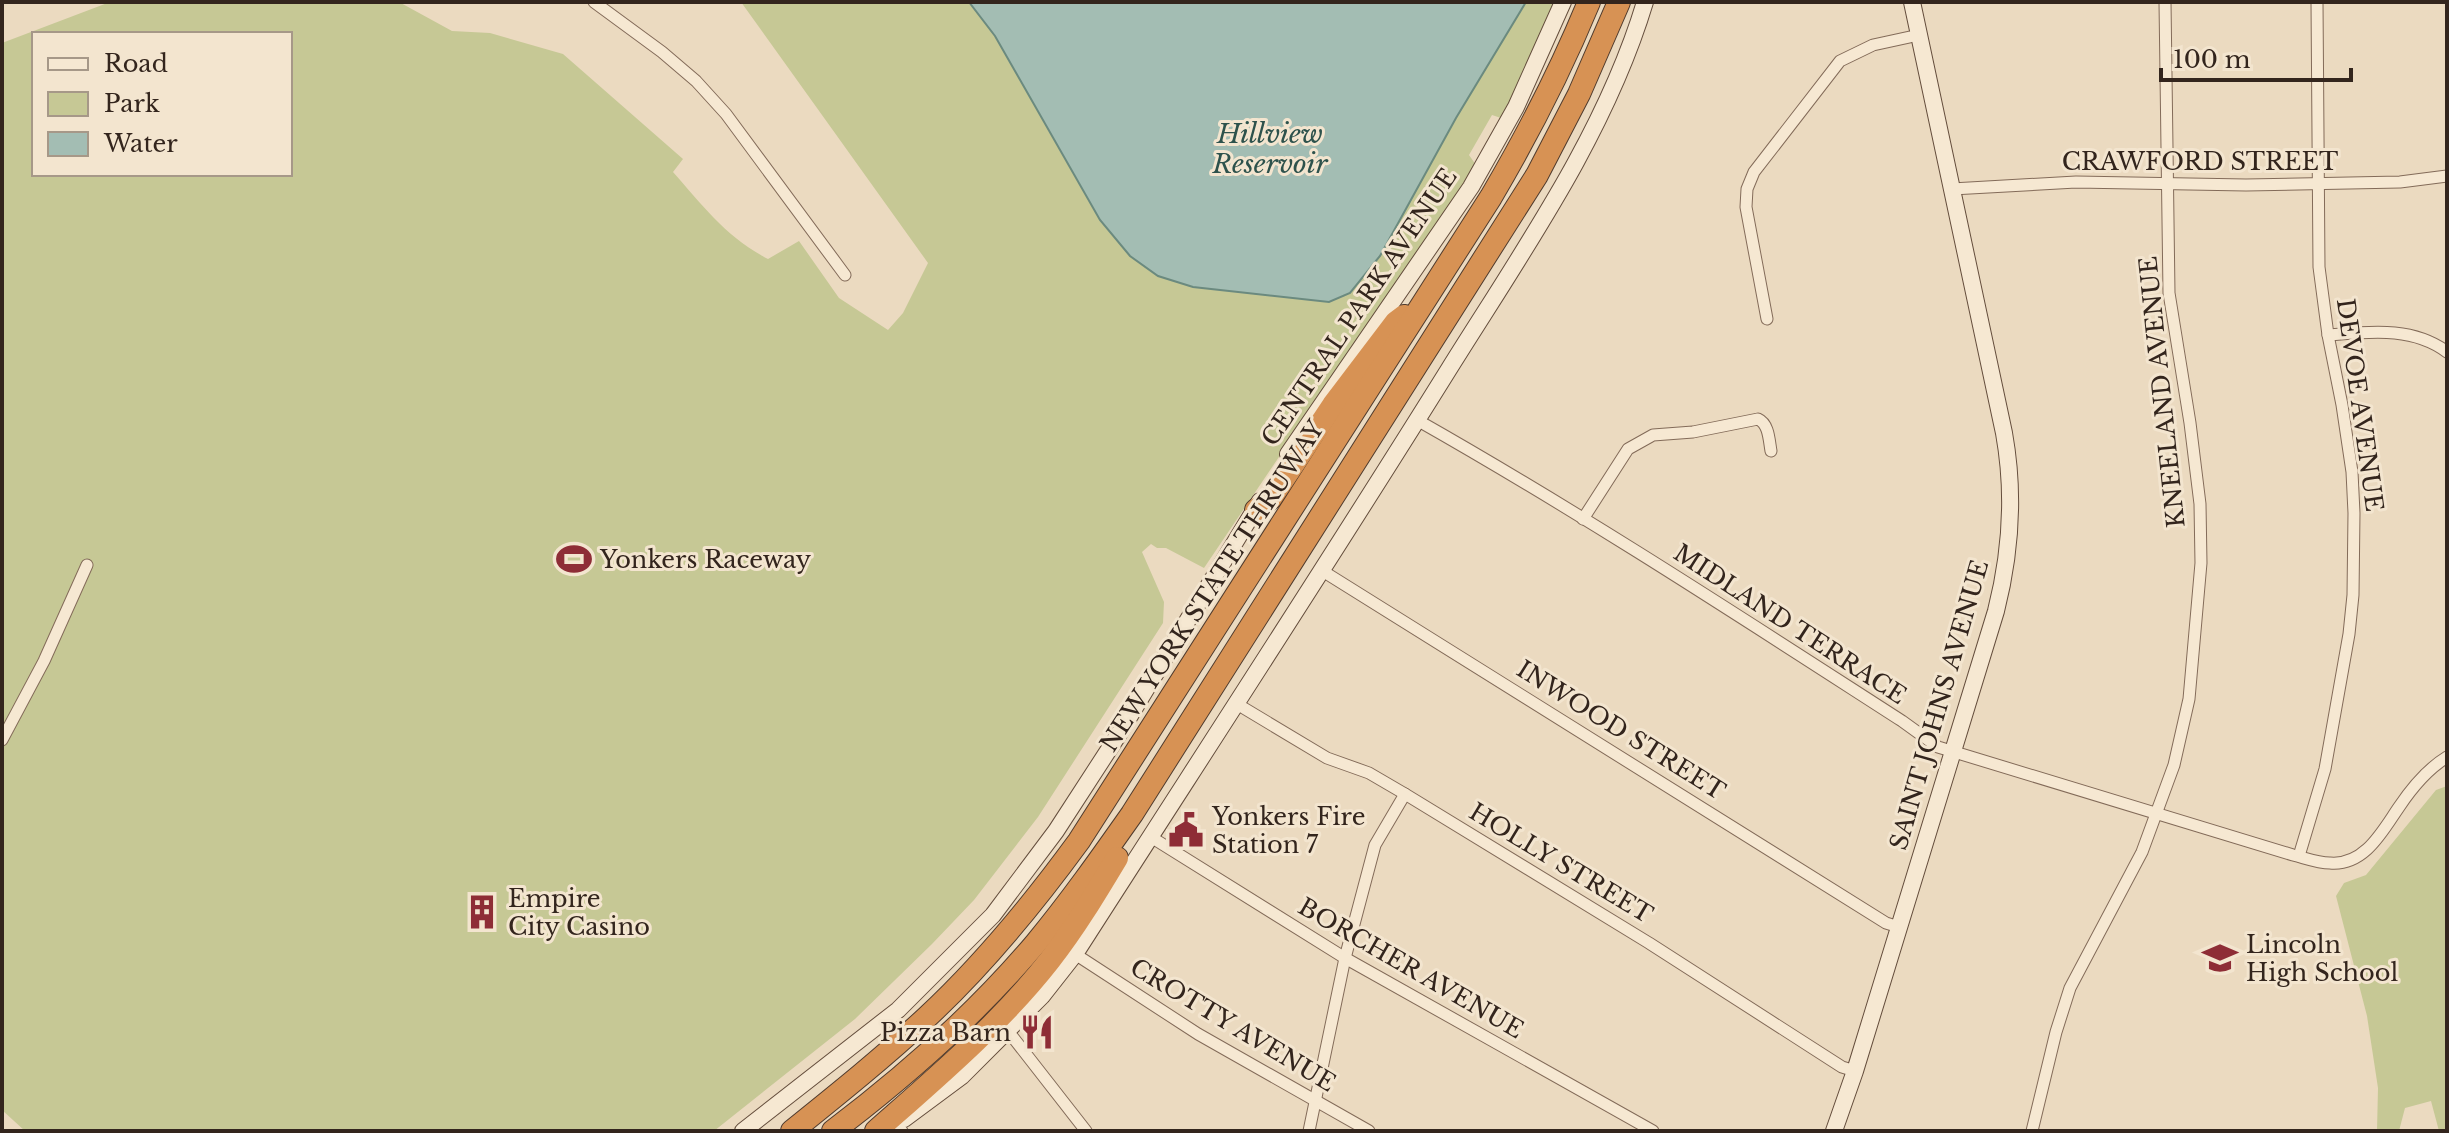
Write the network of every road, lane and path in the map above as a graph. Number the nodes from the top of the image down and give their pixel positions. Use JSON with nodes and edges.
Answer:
{"nodes":[{"id":1,"x":594,"y":2,"type":"edge"},
{"id":2,"x":1563,"y":2,"type":"edge"},
{"id":3,"x":1589,"y":2,"type":"edge"},
{"id":4,"x":1619,"y":2,"type":"edge"},
{"id":5,"x":1645,"y":2,"type":"edge"},
{"id":6,"x":1912,"y":2,"type":"edge"},
{"id":7,"x":2165,"y":2,"type":"edge"},
{"id":8,"x":2317,"y":2,"type":"edge"},
{"id":9,"x":1919,"y":35,"type":"junction"},
{"id":10,"x":2447,"y":176,"type":"edge"},
{"id":11,"x":2318,"y":183,"type":"junction"},
{"id":12,"x":2167,"y":184,"type":"junction"},
{"id":13,"x":1952,"y":189,"type":"junction"},
{"id":14,"x":845,"y":275,"type":"dead end"},
{"id":15,"x":1427,"y":298,"type":"junction"},
{"id":16,"x":1767,"y":319,"type":"dead end"},
{"id":17,"x":2328,"y":335,"type":"junction"},
{"id":18,"x":2447,"y":352,"type":"edge"},
{"id":19,"x":1417,"y":420,"type":"junction"},
{"id":20,"x":1771,"y":451,"type":"dead end"},
{"id":21,"x":1256,"y":510,"type":"junction"},
{"id":22,"x":1583,"y":519,"type":"junction"},
{"id":23,"x":87,"y":565,"type":"dead end"},
{"id":24,"x":1321,"y":570,"type":"junction"},
{"id":25,"x":1237,"y":704,"type":"junction"},
{"id":26,"x":2,"y":740,"type":"edge"},
{"id":27,"x":1953,"y":751,"type":"junction"},
{"id":28,"x":2447,"y":757,"type":"edge"},
{"id":29,"x":1405,"y":794,"type":"junction"},
{"id":30,"x":2158,"y":813,"type":"junction"},
{"id":31,"x":1132,"y":814,"type":"junction"},
{"id":32,"x":1151,"y":837,"type":"junction"},
{"id":33,"x":2299,"y":856,"type":"junction"},
{"id":34,"x":1899,"y":927,"type":"junction"},
{"id":35,"x":1075,"y":954,"type":"junction"},
{"id":36,"x":1345,"y":958,"type":"junction"},
{"id":37,"x":1008,"y":1031,"type":"junction"},
{"id":38,"x":1855,"y":1071,"type":"junction"},
{"id":39,"x":1316,"y":1101,"type":"junction"},
{"id":40,"x":890,"y":1129,"type":"edge"},
{"id":41,"x":743,"y":1131,"type":"edge"},
{"id":42,"x":792,"y":1131,"type":"edge"},
{"id":43,"x":833,"y":1131,"type":"edge"},
{"id":44,"x":1086,"y":1131,"type":"edge"},
{"id":45,"x":1309,"y":1131,"type":"edge"},
{"id":46,"x":1369,"y":1131,"type":"edge"},
{"id":47,"x":1653,"y":1131,"type":"edge"},
{"id":48,"x":1834,"y":1131,"type":"edge"},
{"id":49,"x":2032,"y":1131,"type":"edge"}],
"edges":[{"from":1,"to":14,"type":"street"},
{"from":2,"to":21,"type":"main road","name":"CENTRAL PARK AVENUE"},
{"from":3,"to":15,"type":"highway","name":"NEW YORK STATE THRUWAY"},
{"from":4,"to":31,"type":"highway"},
{"from":5,"to":19,"type":"main road"},
{"from":6,"to":9,"type":"main road","name":"SAINT JOHNS AVENUE"},
{"from":7,"to":12,"type":"street","name":"KNEELAND AVENUE"},
{"from":8,"to":11,"type":"street","name":"DEVOE AVENUE"},
{"from":9,"to":13,"type":"main road","name":"SAINT JOHNS AVENUE"},
{"from":9,"to":16,"type":"street"},
{"from":10,"to":11,"type":"street","name":"CRAWFORD STREET"},
{"from":11,"to":12,"type":"street","name":"CRAWFORD STREET"},
{"from":11,"to":17,"type":"street","name":"DEVOE AVENUE"},
{"from":12,"to":13,"type":"street","name":"CRAWFORD STREET"},
{"from":12,"to":30,"type":"street","name":"KNEELAND AVENUE"},
{"from":13,"to":27,"type":"main road","name":"SAINT JOHNS AVENUE"},
{"from":15,"to":21,"type":"highway"},
{"from":15,"to":42,"type":"highway","name":"NEW YORK STATE THRUWAY"},
{"from":17,"to":18,"type":"street"},
{"from":17,"to":33,"type":"street","name":"DEVOE AVENUE"},
{"from":19,"to":22,"type":"street","name":"MIDLAND TERRACE"},
{"from":19,"to":24,"type":"main road"},
{"from":20,"to":22,"type":"street"},
{"from":21,"to":41,"type":"main road","name":"CENTRAL PARK AVENUE"},
{"from":22,"to":27,"type":"street","name":"MIDLAND TERRACE"},
{"from":23,"to":26,"type":"street"},
{"from":24,"to":25,"type":"main road"},
{"from":24,"to":34,"type":"street","name":"INWOOD STREET"},
{"from":25,"to":29,"type":"street","name":"HOLLY STREET"},
{"from":25,"to":32,"type":"main road"},
{"from":27,"to":30,"type":"street","name":"MIDLAND TERRACE"},
{"from":27,"to":34,"type":"main road","name":"SAINT JOHNS AVENUE"},
{"from":28,"to":33,"type":"street","name":"MIDLAND TERRACE"},
{"from":29,"to":36,"type":"street"},
{"from":29,"to":38,"type":"street","name":"HOLLY STREET"},
{"from":30,"to":33,"type":"street","name":"MIDLAND TERRACE"},
{"from":30,"to":49,"type":"street","name":"KNEELAND AVENUE"},
{"from":31,"to":40,"type":"highway"},
{"from":31,"to":43,"type":"highway"},
{"from":32,"to":35,"type":"main road"},
{"from":32,"to":36,"type":"street","name":"BORCHER AVENUE"},
{"from":34,"to":38,"type":"main road","name":"SAINT JOHNS AVENUE"},
{"from":35,"to":37,"type":"main road"},
{"from":35,"to":39,"type":"street","name":"CROTTY AVENUE"},
{"from":36,"to":39,"type":"street"},
{"from":36,"to":47,"type":"street","name":"BORCHER AVENUE"},
{"from":37,"to":40,"type":"main road"},
{"from":37,"to":44,"type":"street"},
{"from":38,"to":48,"type":"main road","name":"SAINT JOHNS AVENUE"},
{"from":39,"to":45,"type":"street"},
{"from":39,"to":46,"type":"street","name":"CROTTY AVENUE"}]}
